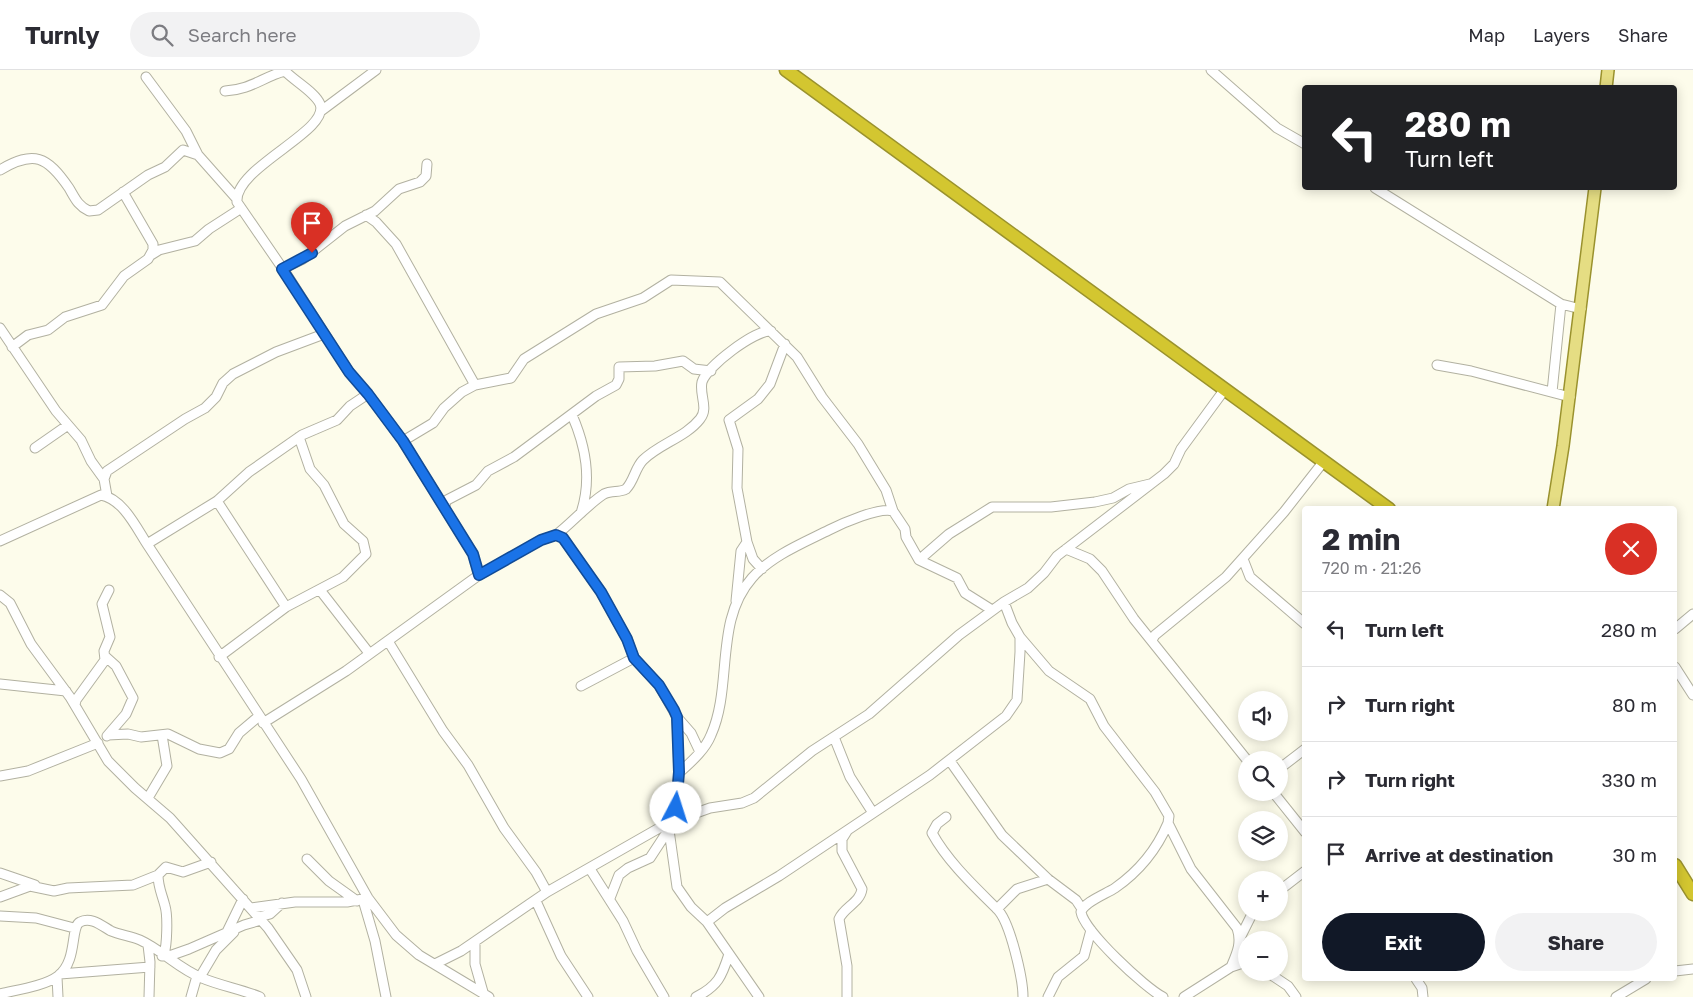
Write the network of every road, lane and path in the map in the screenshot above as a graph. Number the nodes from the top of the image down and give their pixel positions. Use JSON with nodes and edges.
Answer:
{"nodes":[{"id":1,"x":285,"y":70,"type":"edge"},
{"id":2,"x":376,"y":70,"type":"edge"},
{"id":3,"x":786,"y":70,"type":"edge"},
{"id":4,"x":1211,"y":70,"type":"edge"},
{"id":5,"x":1608,"y":70,"type":"edge"},
{"id":6,"x":146,"y":77,"type":"dead end"},
{"id":7,"x":1606,"y":85,"type":"edge"},
{"id":8,"x":225,"y":91,"type":"dead end"},
{"id":9,"x":321,"y":111,"type":"junction"},
{"id":10,"x":1302,"y":142,"type":"edge"},
{"id":11,"x":198,"y":155,"type":"junction"},
{"id":12,"x":427,"y":164,"type":"dead end"},
{"id":13,"x":0,"y":170,"type":"edge"},
{"id":14,"x":1379,"y":190,"type":"edge"},
{"id":15,"x":1595,"y":190,"type":"edge"},
{"id":16,"x":123,"y":192,"type":"junction"},
{"id":17,"x":237,"y":199,"type":"junction"},
{"id":18,"x":240,"y":209,"type":"junction"},
{"id":19,"x":366,"y":215,"type":"junction"},
{"id":20,"x":151,"y":255,"type":"junction"},
{"id":21,"x":282,"y":269,"type":"junction"},
{"id":22,"x":1561,"y":304,"type":"junction"},
{"id":23,"x":1581,"y":310,"type":"junction"},
{"id":24,"x":0,"y":328,"type":"edge"},
{"id":25,"x":771,"y":331,"type":"junction"},
{"id":26,"x":324,"y":334,"type":"junction"},
{"id":27,"x":785,"y":344,"type":"junction"},
{"id":28,"x":12,"y":347,"type":"junction"},
{"id":29,"x":1437,"y":365,"type":"dead end"},
{"id":30,"x":710,"y":371,"type":"junction"},
{"id":31,"x":475,"y":385,"type":"junction"},
{"id":32,"x":1225,"y":389,"type":"junction"},
{"id":33,"x":1552,"y":392,"type":"junction"},
{"id":34,"x":368,"y":394,"type":"junction"},
{"id":35,"x":1570,"y":397,"type":"junction"},
{"id":36,"x":572,"y":415,"type":"junction"},
{"id":37,"x":68,"y":425,"type":"junction"},
{"id":38,"x":298,"y":437,"type":"junction"},
{"id":39,"x":403,"y":441,"type":"junction"},
{"id":40,"x":35,"y":448,"type":"dead end"},
{"id":41,"x":1324,"y":461,"type":"junction"},
{"id":42,"x":104,"y":479,"type":"junction"},
{"id":43,"x":1151,"y":484,"type":"junction"},
{"id":44,"x":107,"y":496,"type":"junction"},
{"id":45,"x":217,"y":501,"type":"junction"},
{"id":46,"x":1385,"y":506,"type":"edge"},
{"id":47,"x":1553,"y":506,"type":"edge"},
{"id":48,"x":444,"y":507,"type":"junction"},
{"id":49,"x":893,"y":511,"type":"junction"},
{"id":50,"x":581,"y":513,"type":"junction"},
{"id":51,"x":556,"y":535,"type":"junction"},
{"id":52,"x":0,"y":541,"type":"edge"},
{"id":53,"x":747,"y":542,"type":"junction"},
{"id":54,"x":147,"y":544,"type":"junction"},
{"id":55,"x":1066,"y":548,"type":"junction"},
{"id":56,"x":1243,"y":558,"type":"junction"},
{"id":57,"x":919,"y":560,"type":"junction"},
{"id":58,"x":762,"y":569,"type":"junction"},
{"id":59,"x":479,"y":575,"type":"junction"},
{"id":60,"x":108,"y":590,"type":"dead end"},
{"id":61,"x":320,"y":590,"type":"junction"},
{"id":62,"x":0,"y":595,"type":"edge"},
{"id":63,"x":1004,"y":602,"type":"junction"},
{"id":64,"x":736,"y":604,"type":"junction"},
{"id":65,"x":286,"y":608,"type":"junction"},
{"id":66,"x":992,"y":610,"type":"junction"},
{"id":67,"x":1693,"y":614,"type":"edge"},
{"id":68,"x":1302,"y":621,"type":"edge"},
{"id":69,"x":1677,"y":627,"type":"edge"},
{"id":70,"x":1020,"y":637,"type":"junction"},
{"id":71,"x":388,"y":640,"type":"junction"},
{"id":72,"x":1152,"y":640,"type":"junction"},
{"id":73,"x":369,"y":653,"type":"junction"},
{"id":74,"x":106,"y":657,"type":"junction"},
{"id":75,"x":219,"y":657,"type":"junction"},
{"id":76,"x":634,"y":658,"type":"junction"},
{"id":77,"x":1677,"y":670,"type":"edge"},
{"id":78,"x":0,"y":684,"type":"edge"},
{"id":79,"x":581,"y":686,"type":"dead end"},
{"id":80,"x":66,"y":691,"type":"junction"},
{"id":81,"x":1693,"y":695,"type":"edge"},
{"id":82,"x":75,"y":704,"type":"junction"},
{"id":83,"x":677,"y":717,"type":"junction"},
{"id":84,"x":261,"y":720,"type":"junction"},
{"id":85,"x":162,"y":735,"type":"junction"},
{"id":86,"x":108,"y":736,"type":"junction"},
{"id":87,"x":834,"y":738,"type":"junction"},
{"id":88,"x":98,"y":744,"type":"junction"},
{"id":89,"x":1240,"y":751,"type":"edge"},
{"id":90,"x":1302,"y":751,"type":"edge"},
{"id":91,"x":700,"y":752,"type":"junction"},
{"id":92,"x":950,"y":761,"type":"junction"},
{"id":93,"x":1288,"y":762,"type":"edge"},
{"id":94,"x":679,"y":772,"type":"junction"},
{"id":95,"x":0,"y":776,"type":"edge"},
{"id":96,"x":148,"y":798,"type":"junction"},
{"id":97,"x":1280,"y":801,"type":"edge"},
{"id":98,"x":873,"y":813,"type":"junction"},
{"id":99,"x":946,"y":817,"type":"dead end"},
{"id":100,"x":1168,"y":823,"type":"junction"},
{"id":101,"x":671,"y":824,"type":"junction"},
{"id":102,"x":1302,"y":828,"type":"edge"},
{"id":103,"x":847,"y":831,"type":"junction"},
{"id":104,"x":307,"y":860,"type":"dead end"},
{"id":105,"x":210,"y":862,"type":"junction"},
{"id":106,"x":1677,"y":868,"type":"edge"},
{"id":107,"x":590,"y":869,"type":"junction"},
{"id":108,"x":0,"y":873,"type":"edge"},
{"id":109,"x":1302,"y":873,"type":"edge"},
{"id":110,"x":158,"y":875,"type":"junction"},
{"id":111,"x":1048,"y":879,"type":"junction"},
{"id":112,"x":1288,"y":884,"type":"edge"},
{"id":113,"x":37,"y":887,"type":"junction"},
{"id":114,"x":548,"y":892,"type":"junction"},
{"id":115,"x":1693,"y":894,"type":"edge"},
{"id":116,"x":0,"y":897,"type":"edge"},
{"id":117,"x":610,"y":898,"type":"junction"},
{"id":118,"x":243,"y":899,"type":"junction"},
{"id":119,"x":363,"y":899,"type":"junction"},
{"id":120,"x":536,"y":901,"type":"junction"},
{"id":121,"x":282,"y":903,"type":"junction"},
{"id":122,"x":251,"y":908,"type":"junction"},
{"id":123,"x":997,"y":909,"type":"junction"},
{"id":124,"x":1082,"y":909,"type":"junction"},
{"id":125,"x":0,"y":916,"type":"edge"},
{"id":126,"x":260,"y":918,"type":"junction"},
{"id":127,"x":707,"y":922,"type":"junction"},
{"id":128,"x":239,"y":927,"type":"junction"},
{"id":129,"x":74,"y":928,"type":"junction"},
{"id":130,"x":1091,"y":930,"type":"junction"},
{"id":131,"x":226,"y":932,"type":"junction"},
{"id":132,"x":1238,"y":934,"type":"edge"},
{"id":133,"x":475,"y":942,"type":"junction"},
{"id":134,"x":148,"y":945,"type":"junction"},
{"id":135,"x":1238,"y":945,"type":"edge"},
{"id":136,"x":729,"y":954,"type":"junction"},
{"id":137,"x":163,"y":955,"type":"junction"},
{"id":138,"x":435,"y":964,"type":"junction"},
{"id":139,"x":1238,"y":965,"type":"edge"},
{"id":140,"x":150,"y":967,"type":"junction"},
{"id":141,"x":1232,"y":967,"type":"junction"},
{"id":142,"x":1693,"y":969,"type":"edge"},
{"id":143,"x":1677,"y":971,"type":"edge"},
{"id":144,"x":58,"y":975,"type":"junction"},
{"id":145,"x":199,"y":977,"type":"junction"},
{"id":146,"x":1281,"y":981,"type":"edge"},
{"id":147,"x":1643,"y":981,"type":"edge"},
{"id":148,"x":0,"y":994,"type":"edge"},
{"id":149,"x":486,"y":994,"type":"edge"},
{"id":150,"x":58,"y":997,"type":"edge"},
{"id":151,"x":149,"y":997,"type":"edge"},
{"id":152,"x":191,"y":997,"type":"edge"},
{"id":153,"x":260,"y":997,"type":"edge"},
{"id":154,"x":306,"y":997,"type":"edge"},
{"id":155,"x":386,"y":997,"type":"edge"},
{"id":156,"x":588,"y":997,"type":"edge"},
{"id":157,"x":664,"y":997,"type":"edge"},
{"id":158,"x":696,"y":997,"type":"edge"},
{"id":159,"x":759,"y":997,"type":"edge"},
{"id":160,"x":847,"y":997,"type":"edge"},
{"id":161,"x":1023,"y":997,"type":"edge"},
{"id":162,"x":1048,"y":997,"type":"edge"},
{"id":163,"x":1163,"y":997,"type":"edge"},
{"id":164,"x":1184,"y":997,"type":"edge"},
{"id":165,"x":1296,"y":997,"type":"edge"},
{"id":166,"x":1616,"y":997,"type":"edge"}],
"edges":[{"from":1,"to":8,"type":"street"},
{"from":1,"to":9,"type":"street"},
{"from":2,"to":9,"type":"street"},
{"from":3,"to":32,"type":"highway"},
{"from":4,"to":10,"type":"street"},
{"from":5,"to":7,"type":"main road"},
{"from":6,"to":11,"type":"street"},
{"from":9,"to":17,"type":"street"},
{"from":11,"to":16,"type":"street"},
{"from":11,"to":17,"type":"street"},
{"from":12,"to":19,"type":"street"},
{"from":13,"to":16,"type":"street"},
{"from":14,"to":22,"type":"street"},
{"from":15,"to":23,"type":"main road"},
{"from":16,"to":20,"type":"street"},
{"from":17,"to":18,"type":"street"},
{"from":18,"to":20,"type":"street"},
{"from":18,"to":21,"type":"street"},
{"from":19,"to":21,"type":"street"},
{"from":19,"to":31,"type":"street"},
{"from":20,"to":28,"type":"street"},
{"from":21,"to":26,"type":"street"},
{"from":22,"to":23,"type":"street"},
{"from":22,"to":33,"type":"street"},
{"from":23,"to":35,"type":"main road"},
{"from":24,"to":28,"type":"street"},
{"from":25,"to":27,"type":"street"},
{"from":25,"to":30,"type":"street"},
{"from":25,"to":31,"type":"street"},
{"from":26,"to":34,"type":"street"},
{"from":26,"to":42,"type":"street"},
{"from":27,"to":49,"type":"street"},
{"from":27,"to":53,"type":"street"},
{"from":28,"to":37,"type":"street"},
{"from":29,"to":33,"type":"street"},
{"from":30,"to":36,"type":"street"},
{"from":30,"to":50,"type":"street"},
{"from":31,"to":39,"type":"street"},
{"from":32,"to":41,"type":"highway"},
{"from":32,"to":43,"type":"street"},
{"from":33,"to":35,"type":"street"},
{"from":34,"to":38,"type":"street"},
{"from":34,"to":39,"type":"street"},
{"from":35,"to":47,"type":"main road"},
{"from":36,"to":48,"type":"street"},
{"from":36,"to":50,"type":"street"},
{"from":37,"to":40,"type":"street"},
{"from":37,"to":42,"type":"street"},
{"from":38,"to":45,"type":"street"},
{"from":38,"to":61,"type":"street"},
{"from":39,"to":48,"type":"street"},
{"from":41,"to":46,"type":"highway"},
{"from":41,"to":56,"type":"street"},
{"from":42,"to":44,"type":"street"},
{"from":43,"to":55,"type":"street"},
{"from":43,"to":57,"type":"street"},
{"from":44,"to":52,"type":"street"},
{"from":44,"to":54,"type":"street"},
{"from":45,"to":54,"type":"street"},
{"from":45,"to":65,"type":"street"},
{"from":48,"to":59,"type":"street"},
{"from":49,"to":57,"type":"street"},
{"from":49,"to":58,"type":"street"},
{"from":50,"to":51,"type":"street"},
{"from":51,"to":59,"type":"street"},
{"from":51,"to":76,"type":"street"},
{"from":53,"to":58,"type":"street"},
{"from":53,"to":64,"type":"street"},
{"from":54,"to":75,"type":"street"},
{"from":55,"to":63,"type":"street"},
{"from":55,"to":72,"type":"street"},
{"from":56,"to":68,"type":"street"},
{"from":56,"to":72,"type":"street"},
{"from":57,"to":66,"type":"street"},
{"from":58,"to":64,"type":"street"},
{"from":59,"to":71,"type":"street"},
{"from":60,"to":74,"type":"street"},
{"from":61,"to":65,"type":"street"},
{"from":61,"to":73,"type":"street"},
{"from":62,"to":80,"type":"street"},
{"from":63,"to":66,"type":"street"},
{"from":63,"to":70,"type":"street"},
{"from":64,"to":91,"type":"street"},
{"from":65,"to":75,"type":"street"},
{"from":66,"to":87,"type":"street"},
{"from":67,"to":69,"type":"street"},
{"from":70,"to":92,"type":"street"},
{"from":70,"to":100,"type":"street"},
{"from":71,"to":73,"type":"street"},
{"from":71,"to":114,"type":"street"},
{"from":72,"to":89,"type":"street"},
{"from":73,"to":84,"type":"street"},
{"from":74,"to":82,"type":"street"},
{"from":74,"to":86,"type":"street"},
{"from":75,"to":84,"type":"street"},
{"from":76,"to":79,"type":"street"},
{"from":76,"to":83,"type":"street"},
{"from":77,"to":81,"type":"street"},
{"from":78,"to":80,"type":"street"},
{"from":80,"to":82,"type":"street"},
{"from":82,"to":88,"type":"street"},
{"from":83,"to":91,"type":"street"},
{"from":83,"to":94,"type":"street"},
{"from":84,"to":85,"type":"street"},
{"from":84,"to":119,"type":"street"},
{"from":85,"to":86,"type":"street"},
{"from":85,"to":96,"type":"street"},
{"from":86,"to":88,"type":"street"},
{"from":87,"to":98,"type":"street"},
{"from":87,"to":101,"type":"street"},
{"from":88,"to":95,"type":"street"},
{"from":88,"to":96,"type":"street"},
{"from":90,"to":93,"type":"street"},
{"from":91,"to":94,"type":"street"},
{"from":92,"to":98,"type":"street"},
{"from":92,"to":111,"type":"street"},
{"from":94,"to":101,"type":"street"},
{"from":96,"to":105,"type":"street"},
{"from":97,"to":102,"type":"street"},
{"from":98,"to":103,"type":"street"},
{"from":99,"to":123,"type":"street"},
{"from":100,"to":124,"type":"street"},
{"from":100,"to":132,"type":"street"},
{"from":101,"to":107,"type":"street"},
{"from":101,"to":117,"type":"street"},
{"from":101,"to":127,"type":"street"},
{"from":103,"to":127,"type":"street"},
{"from":103,"to":160,"type":"street"},
{"from":104,"to":119,"type":"street"},
{"from":105,"to":110,"type":"street"},
{"from":105,"to":118,"type":"street"},
{"from":106,"to":115,"type":"highway"},
{"from":107,"to":114,"type":"street"},
{"from":107,"to":117,"type":"street"},
{"from":108,"to":113,"type":"street"},
{"from":109,"to":112,"type":"street"},
{"from":110,"to":113,"type":"street"},
{"from":110,"to":137,"type":"street"},
{"from":111,"to":123,"type":"street"},
{"from":111,"to":124,"type":"street"},
{"from":113,"to":116,"type":"street"},
{"from":114,"to":120,"type":"street"},
{"from":117,"to":157,"type":"street"},
{"from":118,"to":122,"type":"street"},
{"from":118,"to":131,"type":"street"},
{"from":119,"to":121,"type":"street"},
{"from":119,"to":138,"type":"street"},
{"from":119,"to":155,"type":"street"},
{"from":120,"to":133,"type":"street"},
{"from":120,"to":156,"type":"street"},
{"from":121,"to":122,"type":"street"},
{"from":121,"to":126,"type":"street"},
{"from":122,"to":126,"type":"street"},
{"from":123,"to":161,"type":"street"},
{"from":124,"to":130,"type":"street"},
{"from":125,"to":129,"type":"street"},
{"from":126,"to":128,"type":"street"},
{"from":126,"to":154,"type":"street"},
{"from":127,"to":136,"type":"street"},
{"from":128,"to":131,"type":"street"},
{"from":128,"to":145,"type":"street"},
{"from":129,"to":134,"type":"street"},
{"from":129,"to":144,"type":"street"},
{"from":130,"to":162,"type":"street"},
{"from":130,"to":163,"type":"street"},
{"from":131,"to":137,"type":"street"},
{"from":133,"to":138,"type":"street"},
{"from":133,"to":149,"type":"street"},
{"from":134,"to":137,"type":"street"},
{"from":134,"to":140,"type":"street"},
{"from":135,"to":141,"type":"street"},
{"from":136,"to":158,"type":"street"},
{"from":136,"to":159,"type":"street"},
{"from":137,"to":145,"type":"street"},
{"from":138,"to":149,"type":"street"},
{"from":139,"to":141,"type":"street"},
{"from":140,"to":144,"type":"street"},
{"from":140,"to":151,"type":"street"},
{"from":141,"to":164,"type":"street"},
{"from":142,"to":143,"type":"street"},
{"from":144,"to":148,"type":"street"},
{"from":144,"to":150,"type":"street"},
{"from":145,"to":152,"type":"street"},
{"from":145,"to":153,"type":"street"},
{"from":146,"to":165,"type":"street"},
{"from":147,"to":166,"type":"street"}]}
